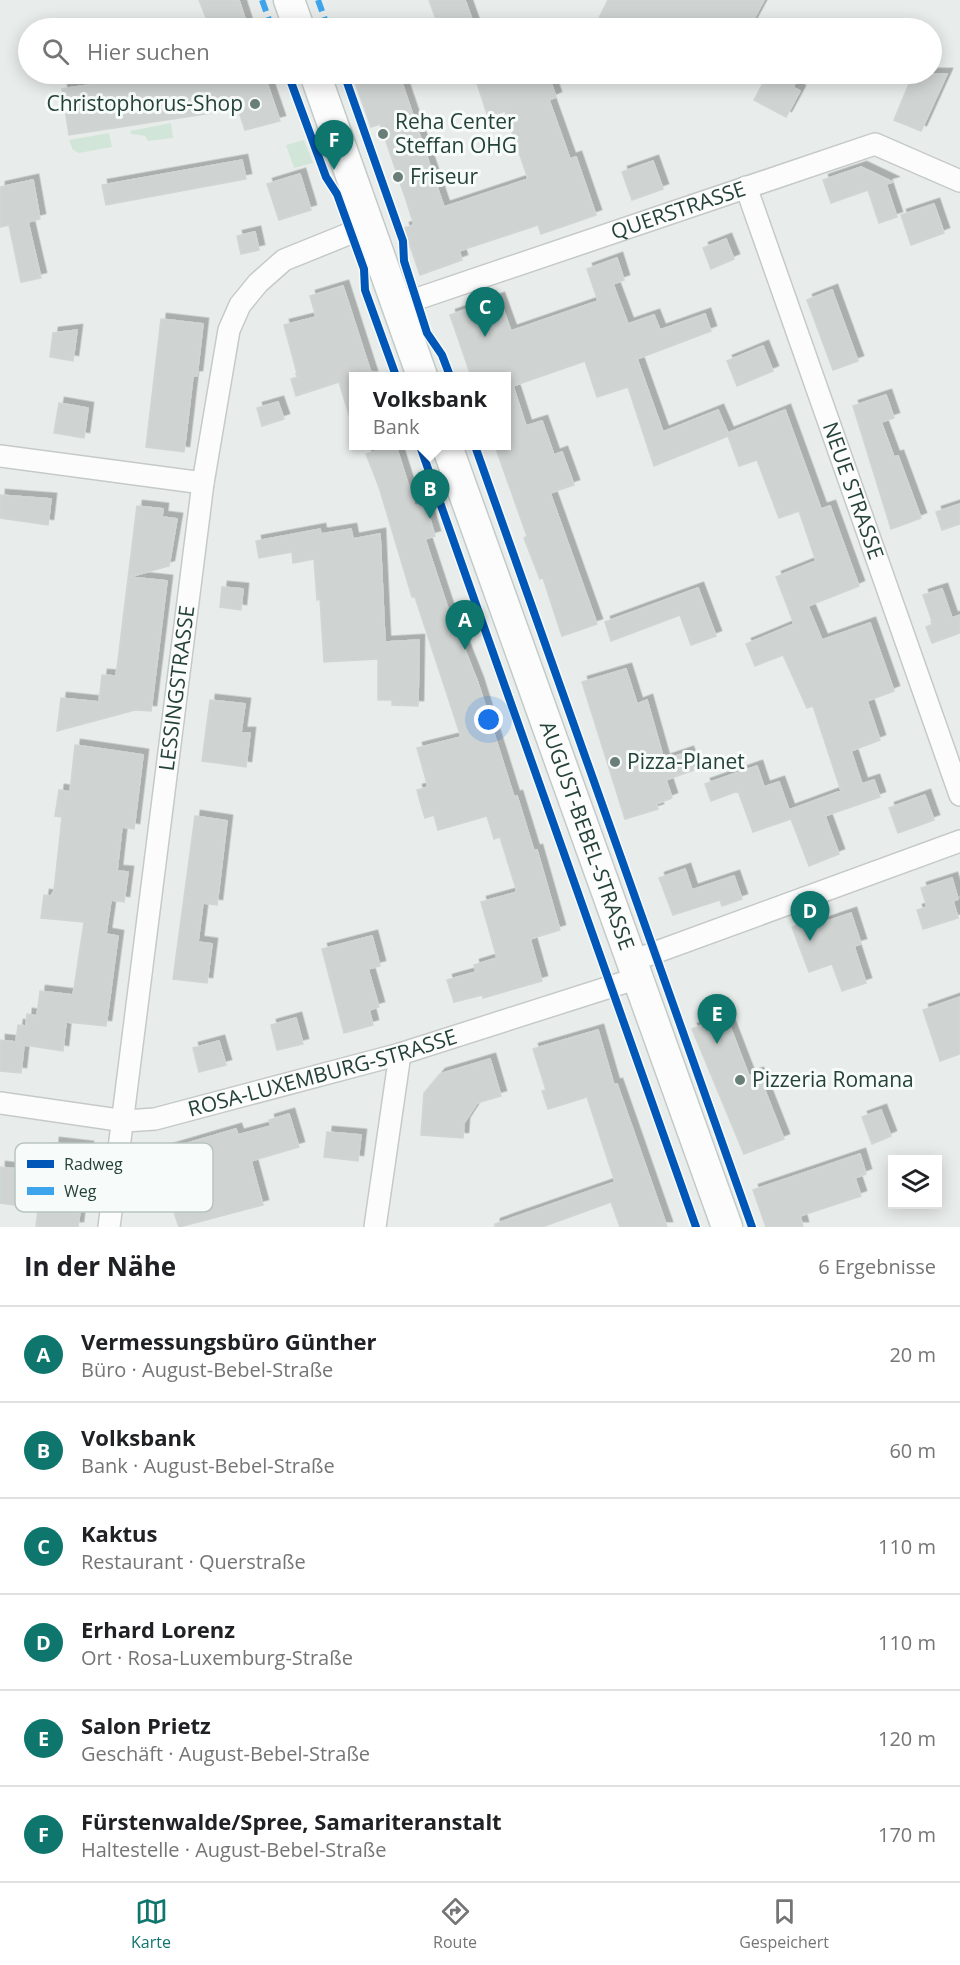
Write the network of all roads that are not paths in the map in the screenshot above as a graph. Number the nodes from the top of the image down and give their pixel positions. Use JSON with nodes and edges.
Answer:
{"nodes":[{"id":1,"x":288,"y":0,"type":"edge"},
{"id":2,"x":295,"y":18,"type":"edge"},
{"id":3,"x":318,"y":84,"type":"edge"},
{"id":4,"x":960,"y":181,"type":"edge"},
{"id":5,"x":746,"y":187,"type":"junction"},
{"id":6,"x":368,"y":226,"type":"junction"},
{"id":7,"x":396,"y":306,"type":"junction"},
{"id":8,"x":421,"y":372,"type":"edge"},
{"id":9,"x":448,"y":450,"type":"edge"},
{"id":10,"x":0,"y":456,"type":"edge"},
{"id":11,"x":203,"y":483,"type":"junction"},
{"id":12,"x":960,"y":795,"type":"edge"},
{"id":13,"x":960,"y":842,"type":"edge"},
{"id":14,"x":635,"y":969,"type":"junction"},
{"id":15,"x":400,"y":1054,"type":"junction"},
{"id":16,"x":0,"y":1103,"type":"edge"},
{"id":17,"x":124,"y":1121,"type":"junction"},
{"id":18,"x":121,"y":1143,"type":"edge"},
{"id":19,"x":112,"y":1212,"type":"edge"},
{"id":20,"x":110,"y":1227,"type":"edge"},
{"id":21,"x":375,"y":1227,"type":"edge"},
{"id":22,"x":727,"y":1227,"type":"edge"}],
"edges":[{"from":1,"to":2,"type":"main road"},
{"from":3,"to":6,"type":"main road"},
{"from":4,"to":5,"type":"street","name":"QUERSTRASSE"},
{"from":5,"to":7,"type":"street","name":"QUERSTRASSE"},
{"from":5,"to":12,"type":"street","name":"NEUE STRASSE"},
{"from":6,"to":7,"type":"main road"},
{"from":6,"to":11,"type":"street","name":"LESSINGSTRASSE"},
{"from":7,"to":8,"type":"main road"},
{"from":9,"to":14,"type":"main road","name":"AUGUST-BEBEL-STRASSE"},
{"from":10,"to":11,"type":"street"},
{"from":11,"to":17,"type":"street","name":"LESSINGSTRASSE"},
{"from":13,"to":14,"type":"street","name":"ROSA-LUXEMBURG-STRASSE"},
{"from":14,"to":15,"type":"street","name":"ROSA-LUXEMBURG-STRASSE"},
{"from":14,"to":22,"type":"main road","name":"AUGUST-BEBEL-STRASSE"},
{"from":15,"to":17,"type":"street","name":"ROSA-LUXEMBURG-STRASSE"},
{"from":15,"to":21,"type":"street"},
{"from":16,"to":17,"type":"street","name":"ROSA-LUXEMBURG-STRASSE"},
{"from":17,"to":18,"type":"street","name":"LESSINGSTRASSE"},
{"from":19,"to":20,"type":"street","name":"LESSINGSTRASSE"}]}
